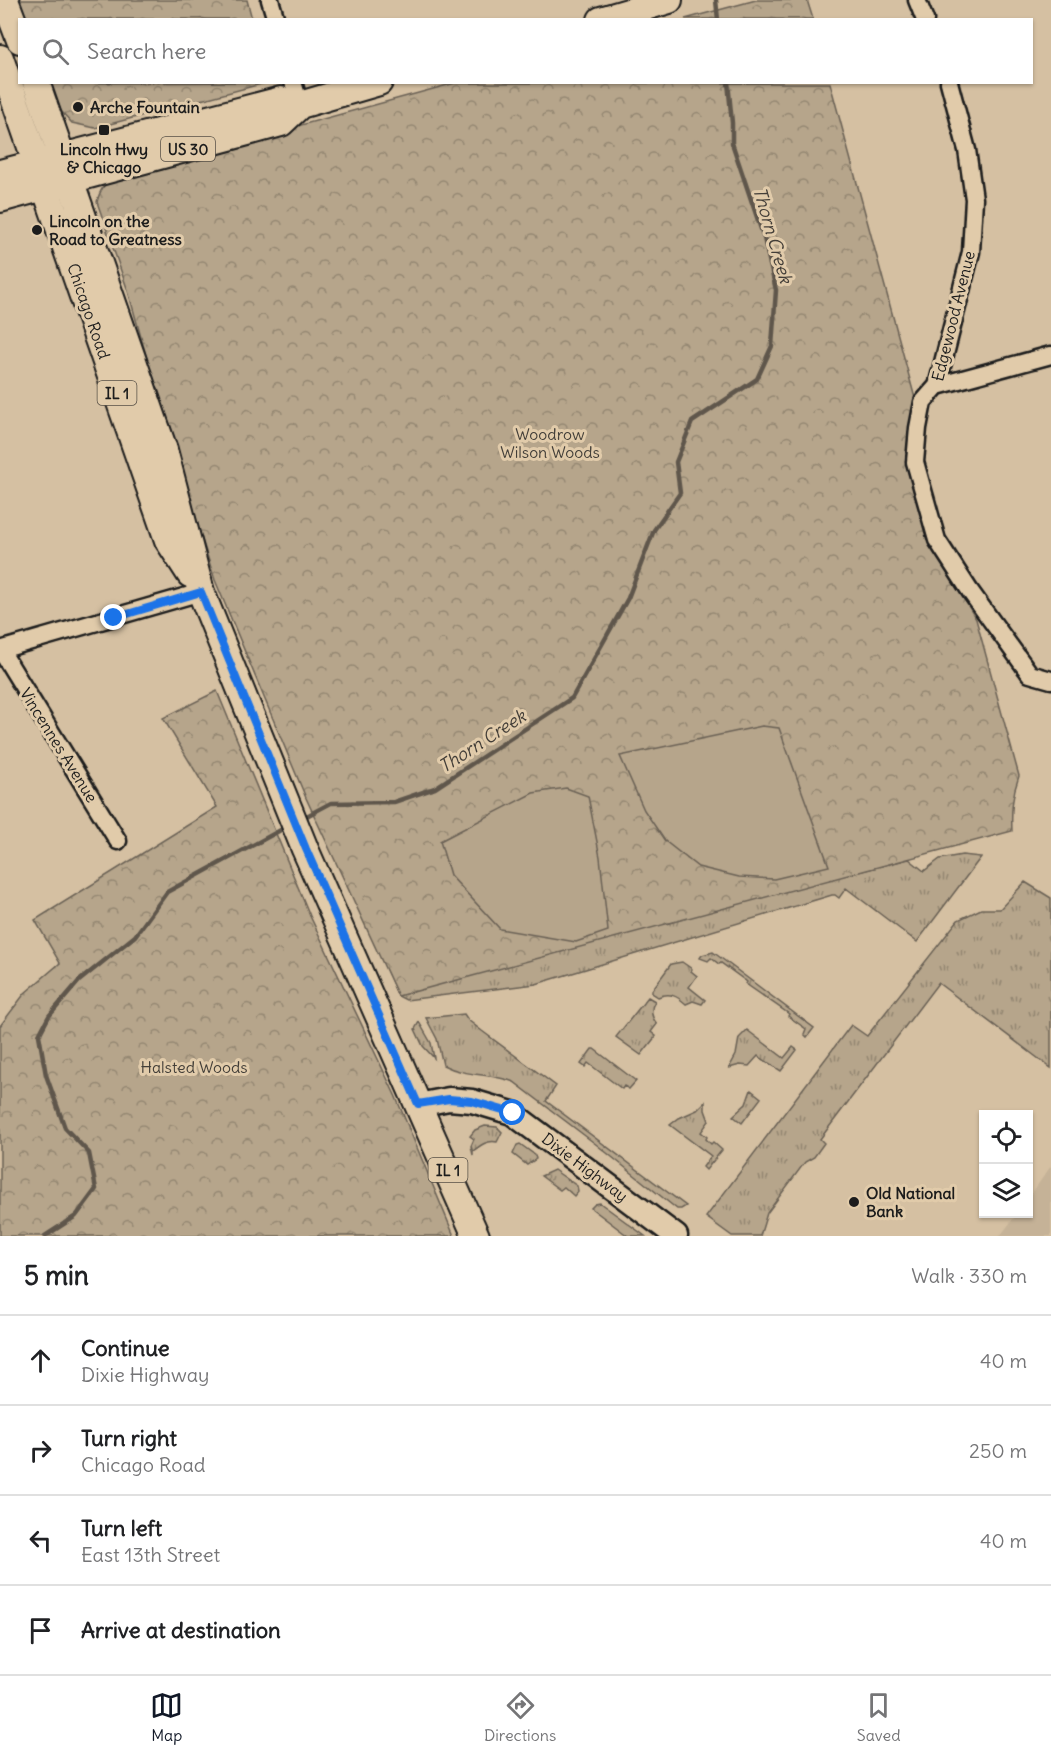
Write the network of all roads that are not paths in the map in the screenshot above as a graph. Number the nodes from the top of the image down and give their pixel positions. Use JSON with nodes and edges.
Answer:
{"nodes":[{"id":1,"x":5,"y":0,"type":"edge"},
{"id":2,"x":270,"y":0,"type":"edge"},
{"id":3,"x":669,"y":0,"type":"edge"},
{"id":4,"x":917,"y":0,"type":"edge"},
{"id":5,"x":275,"y":18,"type":"edge"},
{"id":6,"x":608,"y":18,"type":"edge"},
{"id":7,"x":924,"y":18,"type":"edge"},
{"id":8,"x":18,"y":35,"type":"edge"},
{"id":9,"x":0,"y":58,"type":"edge"},
{"id":10,"x":36,"y":84,"type":"edge"},
{"id":11,"x":365,"y":84,"type":"edge"},
{"id":12,"x":950,"y":84,"type":"edge"},
{"id":13,"x":297,"y":94,"type":"edge"},
{"id":14,"x":50,"y":160,"type":"junction"},
{"id":15,"x":0,"y":173,"type":"edge"},
{"id":16,"x":58,"y":184,"type":"junction"},
{"id":17,"x":0,"y":199,"type":"edge"},
{"id":18,"x":1051,"y":355,"type":"edge"},
{"id":19,"x":937,"y":386,"type":"junction"},
{"id":20,"x":201,"y":592,"type":"junction"},
{"id":21,"x":0,"y":650,"type":"edge"},
{"id":22,"x":1051,"y":680,"type":"edge"},
{"id":23,"x":118,"y":841,"type":"dead end"},
{"id":24,"x":418,"y":1104,"type":"junction"},
{"id":25,"x":477,"y":1236,"type":"edge"},
{"id":26,"x":676,"y":1236,"type":"edge"}],
"edges":[{"from":1,"to":8,"type":"main road"},
{"from":2,"to":5,"type":"street"},
{"from":3,"to":6,"type":"main road"},
{"from":4,"to":7,"type":"street"},
{"from":9,"to":14,"type":"main road","name":"Chicago Road","number":"IL 1"},
{"from":10,"to":14,"type":"main road","name":"Chicago Road","number":"IL 1"},
{"from":11,"to":13,"type":"main road","number":"US 30"},
{"from":12,"to":19,"type":"street","name":"Edgewood Avenue"},
{"from":13,"to":14,"type":"main road","number":"US 30"},
{"from":13,"to":16,"type":"main road","number":"US 30"},
{"from":14,"to":15,"type":"main road","number":"US 30"},
{"from":14,"to":16,"type":"main road","name":"Chicago Road","number":"IL 1"},
{"from":16,"to":17,"type":"main road","number":"US 30"},
{"from":16,"to":20,"type":"main road","name":"Chicago Road","number":"IL 1"},
{"from":18,"to":19,"type":"street"},
{"from":19,"to":22,"type":"street","name":"Edgewood Avenue"},
{"from":20,"to":21,"type":"street"},
{"from":20,"to":24,"type":"main road","name":"Chicago Road","number":"IL 1"},
{"from":21,"to":23,"type":"street","name":"Vincennes Avenue"},
{"from":24,"to":25,"type":"main road","name":"Chicago Road","number":"IL 1"},
{"from":24,"to":26,"type":"main road","name":"Dixie Highway"}]}
